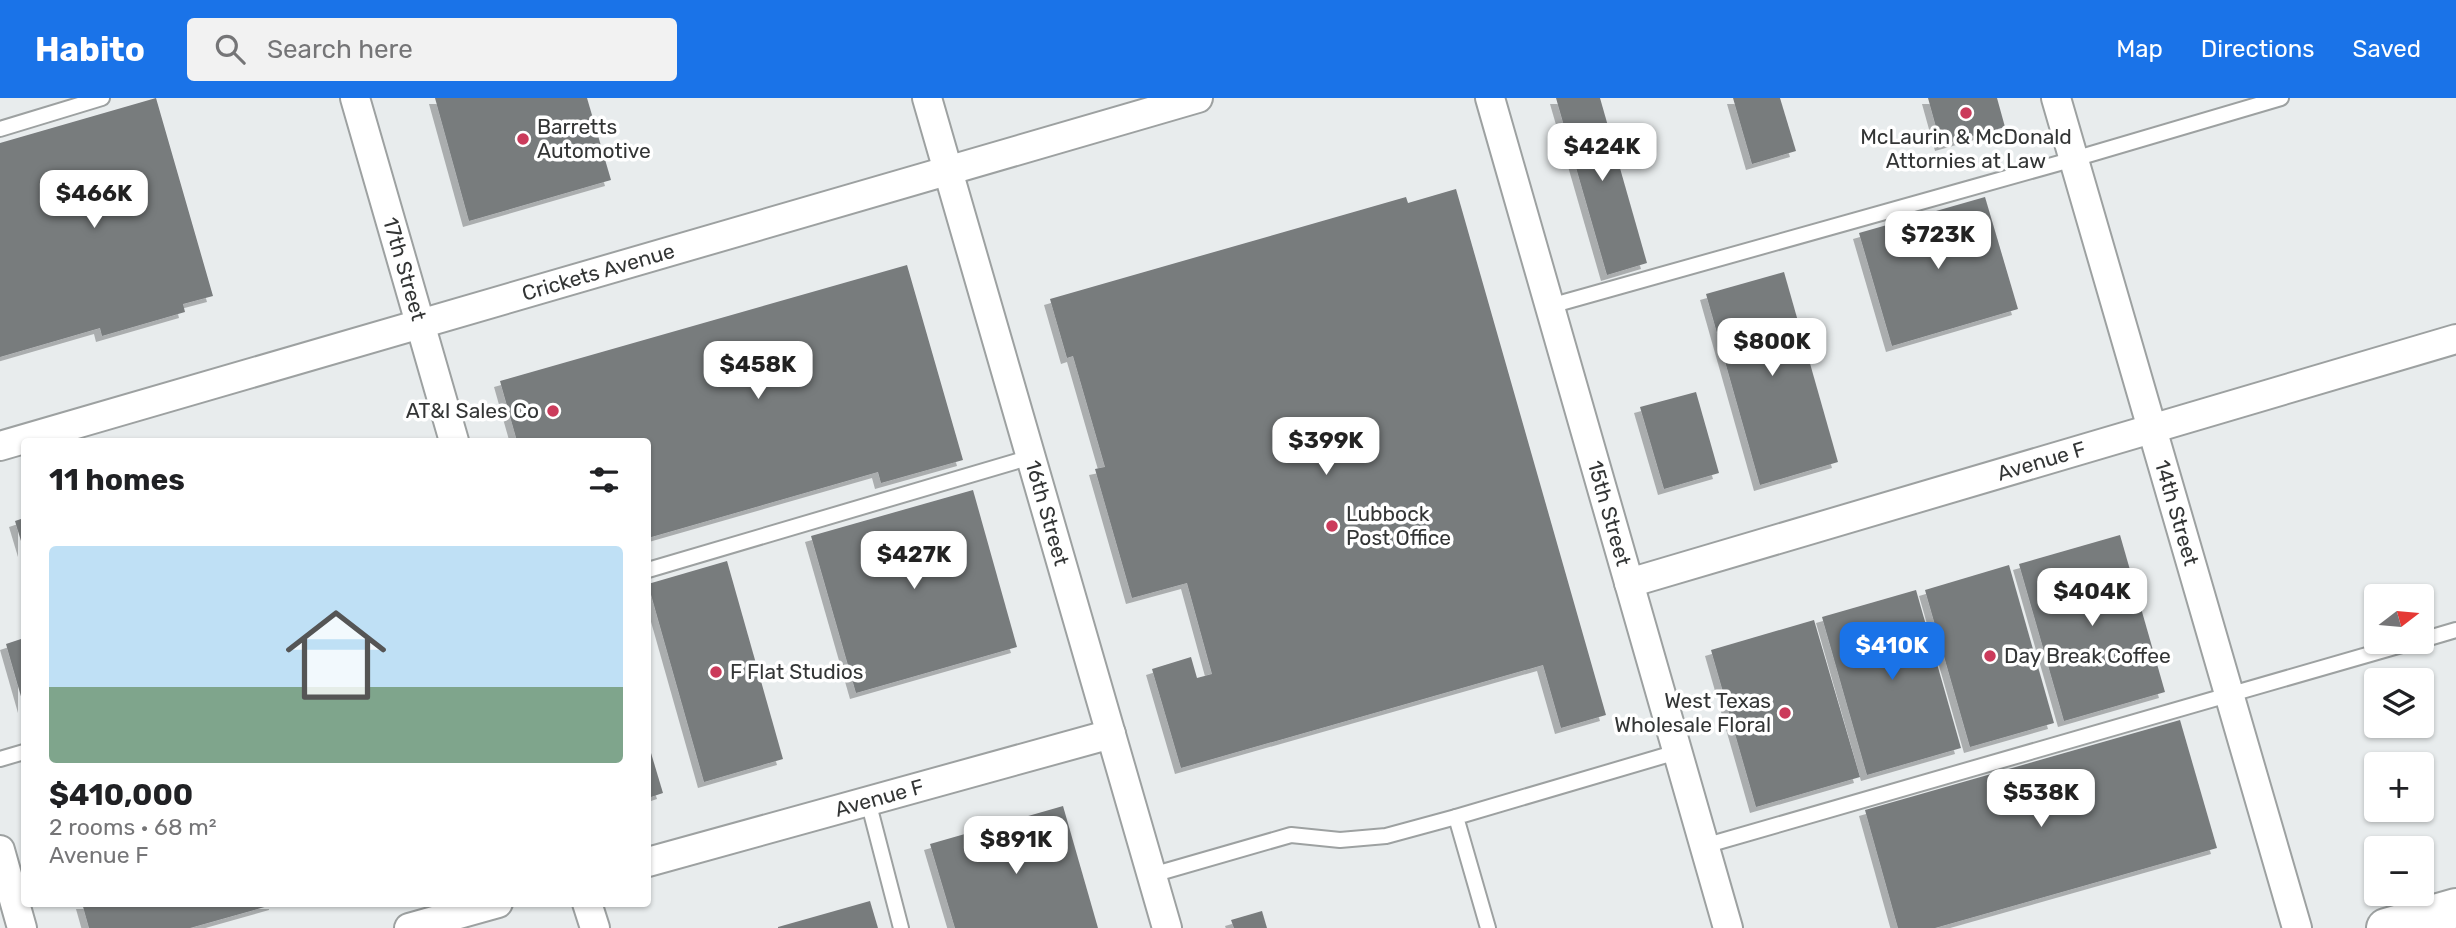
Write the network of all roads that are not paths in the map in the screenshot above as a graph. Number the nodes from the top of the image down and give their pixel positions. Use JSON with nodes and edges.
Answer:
{"nodes":[{"id":1,"x":103,"y":98,"type":"edge"},
{"id":2,"x":355,"y":98,"type":"edge"},
{"id":3,"x":927,"y":98,"type":"edge"},
{"id":4,"x":1198,"y":98,"type":"edge"},
{"id":5,"x":1490,"y":98,"type":"edge"},
{"id":6,"x":2056,"y":98,"type":"edge"},
{"id":7,"x":2281,"y":98,"type":"edge"},
{"id":8,"x":0,"y":130,"type":"edge"},
{"id":9,"x":2074,"y":159,"type":"junction"},
{"id":10,"x":948,"y":171,"type":"junction"},
{"id":11,"x":1550,"y":306,"type":"junction"},
{"id":12,"x":421,"y":325,"type":"junction"},
{"id":13,"x":2456,"y":339,"type":"edge"},
{"id":14,"x":2152,"y":427,"type":"junction"},
{"id":15,"x":28,"y":438,"type":"edge"},
{"id":16,"x":453,"y":438,"type":"edge"},
{"id":17,"x":21,"y":440,"type":"edge"},
{"id":18,"x":0,"y":446,"type":"edge"},
{"id":19,"x":1031,"y":457,"type":"junction"},
{"id":20,"x":651,"y":569,"type":"edge"},
{"id":21,"x":1629,"y":583,"type":"junction"},
{"id":22,"x":2456,"y":630,"type":"edge"},
{"id":23,"x":2434,"y":636,"type":"edge"},
{"id":24,"x":2372,"y":654,"type":"edge"},
{"id":25,"x":2230,"y":695,"type":"junction"},
{"id":26,"x":1111,"y":734,"type":"junction"},
{"id":27,"x":1677,"y":752,"type":"junction"},
{"id":28,"x":21,"y":753,"type":"edge"},
{"id":29,"x":0,"y":759,"type":"edge"},
{"id":30,"x":868,"y":801,"type":"junction"},
{"id":31,"x":1456,"y":817,"type":"junction"},
{"id":32,"x":1704,"y":846,"type":"junction"},
{"id":33,"x":0,"y":850,"type":"edge"},
{"id":34,"x":651,"y":861,"type":"edge"},
{"id":35,"x":1152,"y":875,"type":"junction"},
{"id":36,"x":484,"y":907,"type":"edge"},
{"id":37,"x":588,"y":907,"type":"edge"},
{"id":38,"x":2456,"y":908,"type":"edge"},
{"id":39,"x":22,"y":928,"type":"edge"},
{"id":40,"x":409,"y":928,"type":"edge"},
{"id":41,"x":594,"y":928,"type":"edge"},
{"id":42,"x":901,"y":928,"type":"edge"},
{"id":43,"x":1167,"y":928,"type":"edge"},
{"id":44,"x":1488,"y":928,"type":"edge"},
{"id":45,"x":1728,"y":928,"type":"edge"},
{"id":46,"x":2297,"y":928,"type":"edge"},
{"id":47,"x":2386,"y":928,"type":"edge"}],
"edges":[{"from":1,"to":8,"type":"lane"},
{"from":2,"to":12,"type":"street","name":"17th Street"},
{"from":3,"to":10,"type":"street","name":"16th Street"},
{"from":4,"to":10,"type":"street","name":"Crickets Avenue"},
{"from":5,"to":11,"type":"street","name":"15th Street"},
{"from":6,"to":9,"type":"street","name":"14th Street"},
{"from":7,"to":9,"type":"lane"},
{"from":9,"to":11,"type":"lane"},
{"from":9,"to":14,"type":"street","name":"14th Street"},
{"from":10,"to":12,"type":"street","name":"Crickets Avenue"},
{"from":10,"to":19,"type":"street","name":"16th Street"},
{"from":11,"to":21,"type":"street","name":"15th Street"},
{"from":12,"to":15,"type":"street","name":"Crickets Avenue"},
{"from":12,"to":16,"type":"street","name":"17th Street"},
{"from":13,"to":14,"type":"street","name":"Avenue F"},
{"from":14,"to":21,"type":"street","name":"Avenue F"},
{"from":14,"to":25,"type":"street","name":"14th Street"},
{"from":17,"to":18,"type":"street","name":"Crickets Avenue"},
{"from":19,"to":20,"type":"lane"},
{"from":19,"to":26,"type":"street","name":"16th Street"},
{"from":21,"to":27,"type":"street","name":"15th Street"},
{"from":22,"to":23,"type":"lane"},
{"from":24,"to":25,"type":"lane"},
{"from":25,"to":32,"type":"lane"},
{"from":25,"to":46,"type":"street","name":"14th Street"},
{"from":26,"to":30,"type":"street","name":"Avenue F"},
{"from":26,"to":35,"type":"street","name":"16th Street"},
{"from":27,"to":31,"type":"lane"},
{"from":27,"to":32,"type":"street","name":"15th Street"},
{"from":28,"to":29,"type":"lane"},
{"from":30,"to":34,"type":"street","name":"Avenue F"},
{"from":30,"to":42,"type":"lane"},
{"from":31,"to":35,"type":"lane"},
{"from":31,"to":44,"type":"lane"},
{"from":32,"to":45,"type":"street","name":"15th Street"},
{"from":33,"to":39,"type":"street"},
{"from":35,"to":43,"type":"street","name":"16th Street"},
{"from":36,"to":40,"type":"street"},
{"from":37,"to":41,"type":"street"},
{"from":38,"to":47,"type":"main road"}]}
